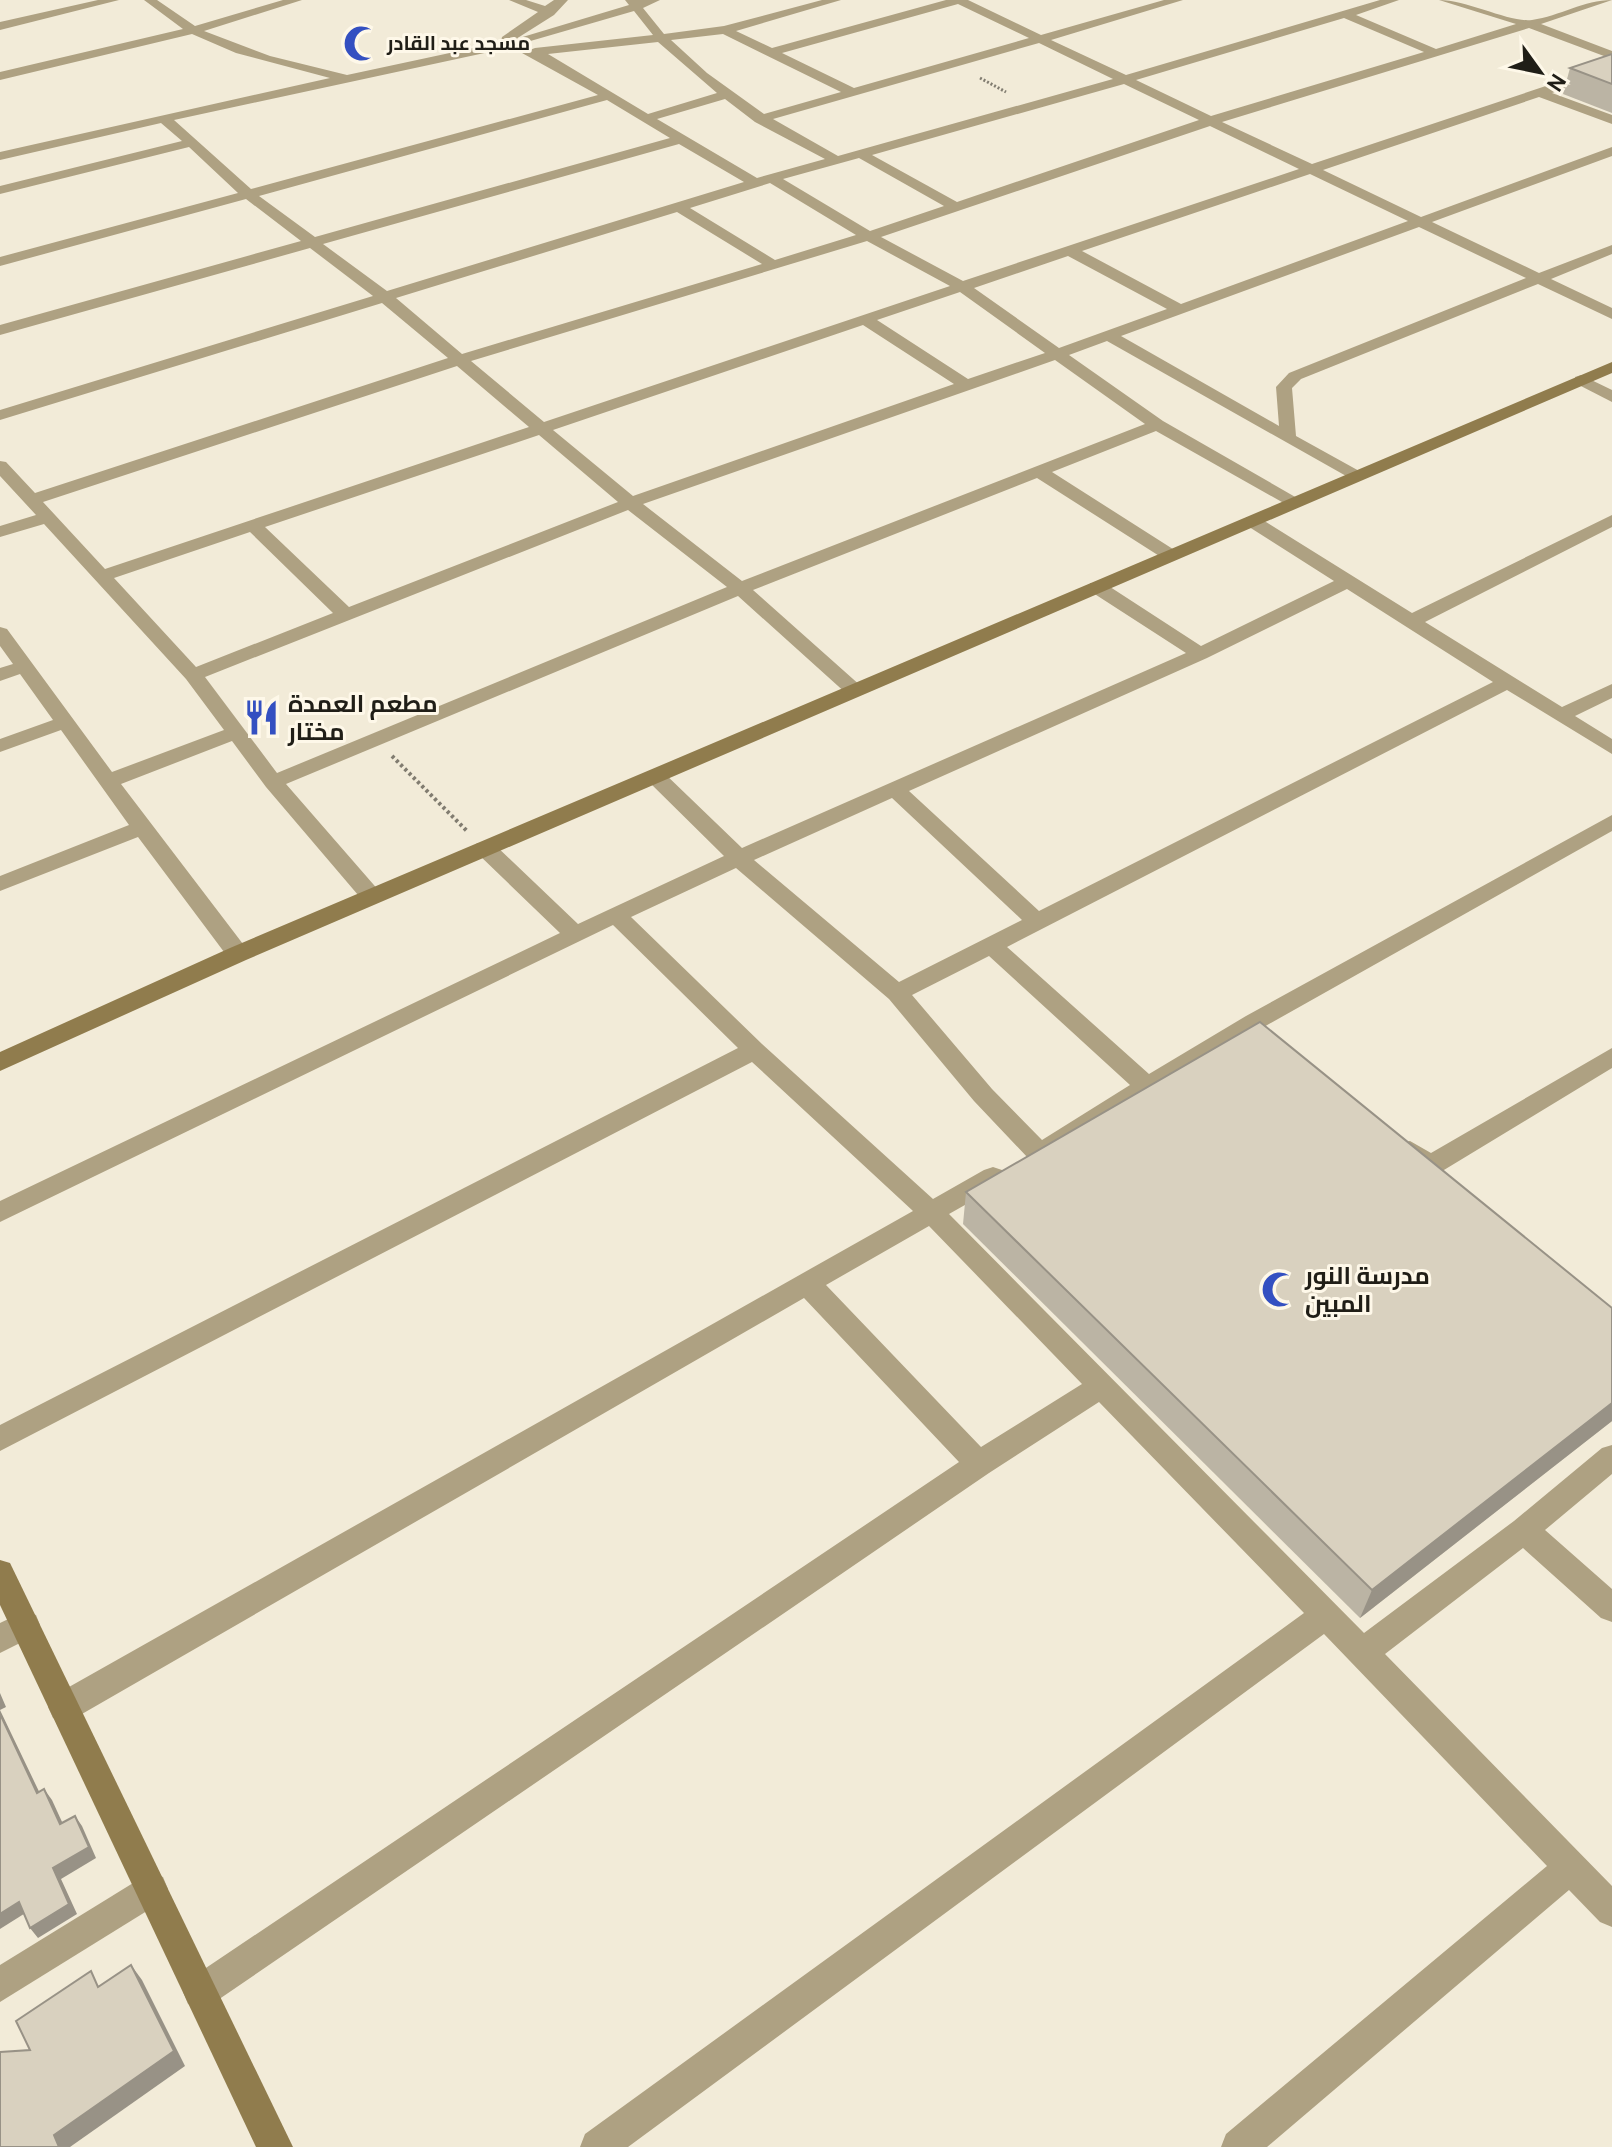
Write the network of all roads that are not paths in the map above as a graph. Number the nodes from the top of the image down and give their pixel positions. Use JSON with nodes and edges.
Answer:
{"nodes":[{"id":1,"x":113,"y":0,"type":"edge"},
{"id":2,"x":150,"y":0,"type":"edge"},
{"id":3,"x":296,"y":0,"type":"edge"},
{"id":4,"x":515,"y":0,"type":"edge"},
{"id":5,"x":562,"y":0,"type":"edge"},
{"id":6,"x":654,"y":0,"type":"edge"},
{"id":7,"x":835,"y":0,"type":"edge"},
{"id":8,"x":959,"y":0,"type":"edge"},
{"id":9,"x":1177,"y":0,"type":"edge"},
{"id":10,"x":1393,"y":0,"type":"edge"},
{"id":11,"x":1445,"y":0,"type":"edge"},
{"id":12,"x":1609,"y":0,"type":"edge"},
{"id":13,"x":635,"y":3,"type":"edge"},
{"id":14,"x":1579,"y":10,"type":"junction"},
{"id":15,"x":550,"y":12,"type":"junction"},
{"id":16,"x":1346,"y":15,"type":"junction"},
{"id":17,"x":1601,"y":18,"type":"dead end"},
{"id":18,"x":1532,"y":25,"type":"junction"},
{"id":19,"x":0,"y":26,"type":"edge"},
{"id":20,"x":725,"y":30,"type":"junction"},
{"id":21,"x":190,"y":31,"type":"junction"},
{"id":22,"x":661,"y":38,"type":"junction"},
{"id":23,"x":1038,"y":39,"type":"junction"},
{"id":24,"x":485,"y":52,"type":"junction"},
{"id":25,"x":535,"y":52,"type":"junction"},
{"id":26,"x":771,"y":52,"type":"junction"},
{"id":27,"x":1436,"y":53,"type":"junction"},
{"id":28,"x":1612,"y":55,"type":"edge"},
{"id":29,"x":466,"y":56,"type":"junction"},
{"id":30,"x":1612,"y":68,"type":"edge"},
{"id":31,"x":0,"y":76,"type":"edge"},
{"id":32,"x":348,"y":79,"type":"junction"},
{"id":33,"x":1124,"y":80,"type":"junction"},
{"id":34,"x":854,"y":93,"type":"junction"},
{"id":35,"x":1541,"y":93,"type":"junction"},
{"id":36,"x":724,"y":95,"type":"junction"},
{"id":37,"x":605,"y":97,"type":"junction"},
{"id":38,"x":164,"y":118,"type":"junction"},
{"id":39,"x":643,"y":119,"type":"junction"},
{"id":40,"x":760,"y":119,"type":"junction"},
{"id":41,"x":1612,"y":120,"type":"edge"},
{"id":42,"x":1210,"y":121,"type":"junction"},
{"id":43,"x":677,"y":140,"type":"junction"},
{"id":44,"x":190,"y":143,"type":"junction"},
{"id":45,"x":1612,"y":151,"type":"edge"},
{"id":46,"x":863,"y":155,"type":"junction"},
{"id":47,"x":0,"y":156,"type":"edge"},
{"id":48,"x":54,"y":160,"type":"junction"},
{"id":49,"x":836,"y":160,"type":"junction"},
{"id":50,"x":1313,"y":169,"type":"junction"},
{"id":51,"x":772,"y":178,"type":"junction"},
{"id":52,"x":755,"y":183,"type":"junction"},
{"id":53,"x":0,"y":190,"type":"edge"},
{"id":54,"x":247,"y":193,"type":"junction"},
{"id":55,"x":679,"y":207,"type":"junction"},
{"id":56,"x":956,"y":207,"type":"junction"},
{"id":57,"x":1419,"y":222,"type":"junction"},
{"id":58,"x":869,"y":236,"type":"junction"},
{"id":59,"x":310,"y":242,"type":"junction"},
{"id":60,"x":1067,"y":249,"type":"junction"},
{"id":61,"x":1612,"y":249,"type":"edge"},
{"id":62,"x":2,"y":259,"type":"edge"},
{"id":63,"x":774,"y":265,"type":"junction"},
{"id":64,"x":1536,"y":278,"type":"junction"},
{"id":65,"x":963,"y":287,"type":"junction"},
{"id":66,"x":386,"y":298,"type":"junction"},
{"id":67,"x":1180,"y":310,"type":"junction"},
{"id":68,"x":1612,"y":314,"type":"edge"},
{"id":69,"x":867,"y":321,"type":"junction"},
{"id":70,"x":0,"y":330,"type":"edge"},
{"id":71,"x":1109,"y":336,"type":"junction"},
{"id":72,"x":1056,"y":355,"type":"junction"},
{"id":73,"x":458,"y":360,"type":"junction"},
{"id":74,"x":1612,"y":367,"type":"edge"},
{"id":75,"x":1581,"y":380,"type":"junction"},
{"id":76,"x":966,"y":385,"type":"junction"},
{"id":77,"x":1612,"y":397,"type":"edge"},
{"id":78,"x":0,"y":415,"type":"edge"},
{"id":79,"x":1157,"y":425,"type":"junction"},
{"id":80,"x":544,"y":429,"type":"junction"},
{"id":81,"x":1288,"y":436,"type":"junction"},
{"id":82,"x":0,"y":466,"type":"edge"},
{"id":83,"x":1040,"y":472,"type":"junction"},
{"id":84,"x":1355,"y":476,"type":"junction"},
{"id":85,"x":31,"y":500,"type":"junction"},
{"id":86,"x":1295,"y":502,"type":"junction"},
{"id":87,"x":630,"y":503,"type":"junction"},
{"id":88,"x":47,"y":517,"type":"junction"},
{"id":89,"x":1612,"y":520,"type":"edge"},
{"id":90,"x":1252,"y":521,"type":"junction"},
{"id":91,"x":254,"y":526,"type":"junction"},
{"id":92,"x":0,"y":532,"type":"edge"},
{"id":93,"x":1170,"y":555,"type":"junction"},
{"id":94,"x":102,"y":576,"type":"junction"},
{"id":95,"x":1347,"y":582,"type":"junction"},
{"id":96,"x":1097,"y":587,"type":"junction"},
{"id":97,"x":740,"y":588,"type":"junction"},
{"id":98,"x":345,"y":614,"type":"junction"},
{"id":99,"x":1411,"y":621,"type":"junction"},
{"id":100,"x":0,"y":633,"type":"edge"},
{"id":101,"x":1200,"y":654,"type":"junction"},
{"id":102,"x":24,"y":666,"type":"junction"},
{"id":103,"x":0,"y":675,"type":"edge"},
{"id":104,"x":193,"y":675,"type":"junction"},
{"id":105,"x":1508,"y":682,"type":"junction"},
{"id":106,"x":1612,"y":690,"type":"edge"},
{"id":107,"x":855,"y":691,"type":"junction"},
{"id":108,"x":1560,"y":716,"type":"junction"},
{"id":109,"x":65,"y":722,"type":"junction"},
{"id":110,"x":234,"y":733,"type":"junction"},
{"id":111,"x":0,"y":746,"type":"edge"},
{"id":112,"x":1612,"y":748,"type":"edge"},
{"id":113,"x":655,"y":776,"type":"junction"},
{"id":114,"x":108,"y":781,"type":"junction"},
{"id":115,"x":273,"y":782,"type":"junction"},
{"id":116,"x":895,"y":789,"type":"junction"},
{"id":117,"x":1612,"y":822,"type":"edge"},
{"id":118,"x":142,"y":828,"type":"junction"},
{"id":119,"x":485,"y":848,"type":"junction"},
{"id":120,"x":740,"y":859,"type":"junction"},
{"id":121,"x":0,"y":884,"type":"edge"},
{"id":122,"x":372,"y":897,"type":"junction"},
{"id":123,"x":617,"y":916,"type":"junction"},
{"id":124,"x":1037,"y":922,"type":"junction"},
{"id":125,"x":576,"y":935,"type":"junction"},
{"id":126,"x":991,"y":945,"type":"junction"},
{"id":127,"x":238,"y":954,"type":"junction"},
{"id":128,"x":897,"y":993,"type":"junction"},
{"id":129,"x":1254,"y":1022,"type":"junction"},
{"id":130,"x":1277,"y":1042,"type":"edge"},
{"id":131,"x":754,"y":1050,"type":"junction"},
{"id":132,"x":1612,"y":1057,"type":"edge"},
{"id":133,"x":0,"y":1062,"type":"edge"},
{"id":134,"x":1146,"y":1085,"type":"junction"},
{"id":135,"x":1395,"y":1137,"type":"edge"},
{"id":136,"x":1038,"y":1152,"type":"junction"},
{"id":137,"x":1430,"y":1166,"type":"junction"},
{"id":138,"x":1454,"y":1187,"type":"edge"},
{"id":139,"x":0,"y":1212,"type":"edge"},
{"id":140,"x":932,"y":1213,"type":"junction"},
{"id":141,"x":807,"y":1283,"type":"junction"},
{"id":142,"x":1103,"y":1385,"type":"junction"},
{"id":143,"x":0,"y":1439,"type":"edge"},
{"id":144,"x":1612,"y":1457,"type":"edge"},
{"id":145,"x":979,"y":1464,"type":"junction"},
{"id":146,"x":1524,"y":1530,"type":"junction"},
{"id":147,"x":0,"y":1573,"type":"edge"},
{"id":148,"x":1612,"y":1608,"type":"edge"},
{"id":149,"x":1326,"y":1615,"type":"junction"},
{"id":150,"x":12,"y":1632,"type":"edge"},
{"id":151,"x":1362,"y":1653,"type":"junction"},
{"id":152,"x":64,"y":1707,"type":"junction"},
{"id":153,"x":1571,"y":1867,"type":"junction"},
{"id":154,"x":151,"y":1889,"type":"junction"},
{"id":155,"x":1610,"y":1904,"type":"edge"},
{"id":156,"x":0,"y":1985,"type":"edge"},
{"id":157,"x":200,"y":1992,"type":"junction"},
{"id":158,"x":275,"y":2147,"type":"edge"},
{"id":159,"x":598,"y":2147,"type":"edge"},
{"id":160,"x":1239,"y":2147,"type":"edge"}],
"edges":[{"from":1,"to":19,"type":"street"},
{"from":2,"to":21,"type":"street"},
{"from":3,"to":21,"type":"street"},
{"from":4,"to":15,"type":"street"},
{"from":5,"to":15,"type":"street"},
{"from":6,"to":13,"type":"street"},
{"from":7,"to":20,"type":"street"},
{"from":8,"to":23,"type":"street"},
{"from":8,"to":26,"type":"street"},
{"from":9,"to":23,"type":"street"},
{"from":10,"to":16,"type":"street"},
{"from":11,"to":18,"type":"street"},
{"from":12,"to":14,"type":"street"},
{"from":13,"to":22,"type":"street"},
{"from":13,"to":24,"type":"street"},
{"from":14,"to":17,"type":"street"},
{"from":14,"to":18,"type":"street"},
{"from":15,"to":24,"type":"street"},
{"from":16,"to":27,"type":"street"},
{"from":16,"to":33,"type":"street"},
{"from":18,"to":27,"type":"street"},
{"from":18,"to":28,"type":"street"},
{"from":20,"to":22,"type":"street"},
{"from":20,"to":26,"type":"street"},
{"from":21,"to":31,"type":"street"},
{"from":21,"to":32,"type":"street"},
{"from":22,"to":25,"type":"street"},
{"from":22,"to":36,"type":"street"},
{"from":23,"to":33,"type":"street"},
{"from":23,"to":34,"type":"street"},
{"from":24,"to":29,"type":"street"},
{"from":25,"to":29,"type":"street"},
{"from":25,"to":37,"type":"street"},
{"from":26,"to":34,"type":"street"},
{"from":27,"to":42,"type":"street"},
{"from":29,"to":32,"type":"street"},
{"from":30,"to":35,"type":"street"},
{"from":32,"to":38,"type":"street"},
{"from":33,"to":42,"type":"street"},
{"from":33,"to":46,"type":"street"},
{"from":34,"to":40,"type":"street"},
{"from":35,"to":41,"type":"street"},
{"from":35,"to":50,"type":"street"},
{"from":36,"to":39,"type":"street"},
{"from":36,"to":40,"type":"street"},
{"from":37,"to":39,"type":"street"},
{"from":37,"to":54,"type":"street"},
{"from":38,"to":44,"type":"street"},
{"from":38,"to":48,"type":"street"},
{"from":39,"to":43,"type":"street"},
{"from":40,"to":49,"type":"street"},
{"from":42,"to":50,"type":"street"},
{"from":42,"to":56,"type":"street"},
{"from":43,"to":52,"type":"street"},
{"from":43,"to":59,"type":"street"},
{"from":44,"to":48,"type":"street"},
{"from":44,"to":54,"type":"street"},
{"from":45,"to":57,"type":"street"},
{"from":46,"to":49,"type":"street"},
{"from":46,"to":56,"type":"street"},
{"from":47,"to":48,"type":"street"},
{"from":48,"to":53,"type":"street"},
{"from":49,"to":51,"type":"street"},
{"from":50,"to":57,"type":"street"},
{"from":50,"to":60,"type":"street"},
{"from":51,"to":52,"type":"street"},
{"from":51,"to":58,"type":"street"},
{"from":52,"to":55,"type":"street"},
{"from":54,"to":59,"type":"street"},
{"from":54,"to":62,"type":"street"},
{"from":55,"to":63,"type":"street"},
{"from":55,"to":66,"type":"street"},
{"from":56,"to":58,"type":"street"},
{"from":57,"to":64,"type":"street"},
{"from":57,"to":67,"type":"street"},
{"from":58,"to":63,"type":"street"},
{"from":58,"to":65,"type":"street"},
{"from":59,"to":66,"type":"street"},
{"from":59,"to":70,"type":"street"},
{"from":60,"to":65,"type":"street"},
{"from":60,"to":67,"type":"street"},
{"from":61,"to":64,"type":"street"},
{"from":63,"to":73,"type":"street"},
{"from":64,"to":68,"type":"street"},
{"from":64,"to":81,"type":"street"},
{"from":65,"to":69,"type":"street"},
{"from":65,"to":72,"type":"street"},
{"from":66,"to":73,"type":"street"},
{"from":66,"to":78,"type":"street"},
{"from":67,"to":71,"type":"street"},
{"from":69,"to":76,"type":"street"},
{"from":69,"to":80,"type":"street"},
{"from":71,"to":72,"type":"street"},
{"from":71,"to":81,"type":"street"},
{"from":72,"to":76,"type":"street"},
{"from":72,"to":79,"type":"street"},
{"from":73,"to":80,"type":"street"},
{"from":73,"to":85,"type":"street"},
{"from":74,"to":75,"type":"street"},
{"from":75,"to":77,"type":"street"},
{"from":75,"to":84,"type":"street"},
{"from":76,"to":87,"type":"street"},
{"from":79,"to":83,"type":"street"},
{"from":79,"to":86,"type":"street"},
{"from":80,"to":87,"type":"street"},
{"from":80,"to":91,"type":"street"},
{"from":81,"to":84,"type":"street"},
{"from":82,"to":85,"type":"street"},
{"from":83,"to":93,"type":"street"},
{"from":83,"to":97,"type":"street"},
{"from":84,"to":86,"type":"street"},
{"from":85,"to":88,"type":"street"},
{"from":86,"to":90,"type":"street"},
{"from":87,"to":97,"type":"street"},
{"from":87,"to":98,"type":"street"},
{"from":88,"to":92,"type":"street"},
{"from":88,"to":94,"type":"street"},
{"from":89,"to":99,"type":"street"},
{"from":90,"to":93,"type":"street"},
{"from":90,"to":95,"type":"street"},
{"from":91,"to":94,"type":"street"},
{"from":91,"to":98,"type":"street"},
{"from":93,"to":96,"type":"street"},
{"from":94,"to":104,"type":"street"},
{"from":95,"to":99,"type":"street"},
{"from":95,"to":101,"type":"street"},
{"from":96,"to":101,"type":"street"},
{"from":96,"to":107,"type":"street"},
{"from":97,"to":107,"type":"street"},
{"from":97,"to":115,"type":"street"},
{"from":98,"to":104,"type":"street"},
{"from":99,"to":105,"type":"street"},
{"from":100,"to":102,"type":"street"},
{"from":101,"to":116,"type":"street"},
{"from":102,"to":103,"type":"street"},
{"from":102,"to":109,"type":"street"},
{"from":104,"to":110,"type":"street"},
{"from":105,"to":108,"type":"street"},
{"from":105,"to":124,"type":"street"},
{"from":106,"to":108,"type":"street"},
{"from":107,"to":113,"type":"street"},
{"from":108,"to":112,"type":"street"},
{"from":109,"to":111,"type":"street"},
{"from":109,"to":114,"type":"street"},
{"from":110,"to":114,"type":"street"},
{"from":110,"to":115,"type":"street"},
{"from":113,"to":119,"type":"street"},
{"from":113,"to":120,"type":"street"},
{"from":114,"to":118,"type":"street"},
{"from":115,"to":122,"type":"street"},
{"from":116,"to":120,"type":"street"},
{"from":116,"to":124,"type":"street"},
{"from":117,"to":129,"type":"street"},
{"from":118,"to":121,"type":"street"},
{"from":118,"to":127,"type":"street"},
{"from":119,"to":122,"type":"street"},
{"from":119,"to":125,"type":"street"},
{"from":120,"to":123,"type":"street"},
{"from":120,"to":128,"type":"street"},
{"from":122,"to":127,"type":"street"},
{"from":123,"to":125,"type":"street"},
{"from":123,"to":131,"type":"street"},
{"from":124,"to":126,"type":"street"},
{"from":125,"to":139,"type":"street"},
{"from":126,"to":128,"type":"street"},
{"from":126,"to":134,"type":"street"},
{"from":127,"to":133,"type":"street"},
{"from":128,"to":136,"type":"street"},
{"from":129,"to":130,"type":"street"},
{"from":129,"to":134,"type":"street"},
{"from":131,"to":140,"type":"street"},
{"from":131,"to":143,"type":"street"},
{"from":132,"to":137,"type":"street"},
{"from":134,"to":136,"type":"street"},
{"from":135,"to":137,"type":"street"},
{"from":136,"to":140,"type":"street"},
{"from":137,"to":138,"type":"street"},
{"from":140,"to":141,"type":"street"},
{"from":140,"to":142,"type":"street"},
{"from":141,"to":145,"type":"street"},
{"from":141,"to":152,"type":"street"},
{"from":142,"to":145,"type":"street"},
{"from":142,"to":149,"type":"street"},
{"from":144,"to":146,"type":"street"},
{"from":145,"to":157,"type":"street"},
{"from":146,"to":148,"type":"street"},
{"from":146,"to":151,"type":"street"},
{"from":147,"to":150,"type":"street"},
{"from":149,"to":151,"type":"street"},
{"from":149,"to":159,"type":"street"},
{"from":150,"to":152,"type":"street"},
{"from":151,"to":153,"type":"street"},
{"from":152,"to":154,"type":"street"},
{"from":153,"to":155,"type":"street"},
{"from":153,"to":160,"type":"street"},
{"from":154,"to":156,"type":"street"},
{"from":154,"to":157,"type":"street"},
{"from":157,"to":158,"type":"street"}]}
